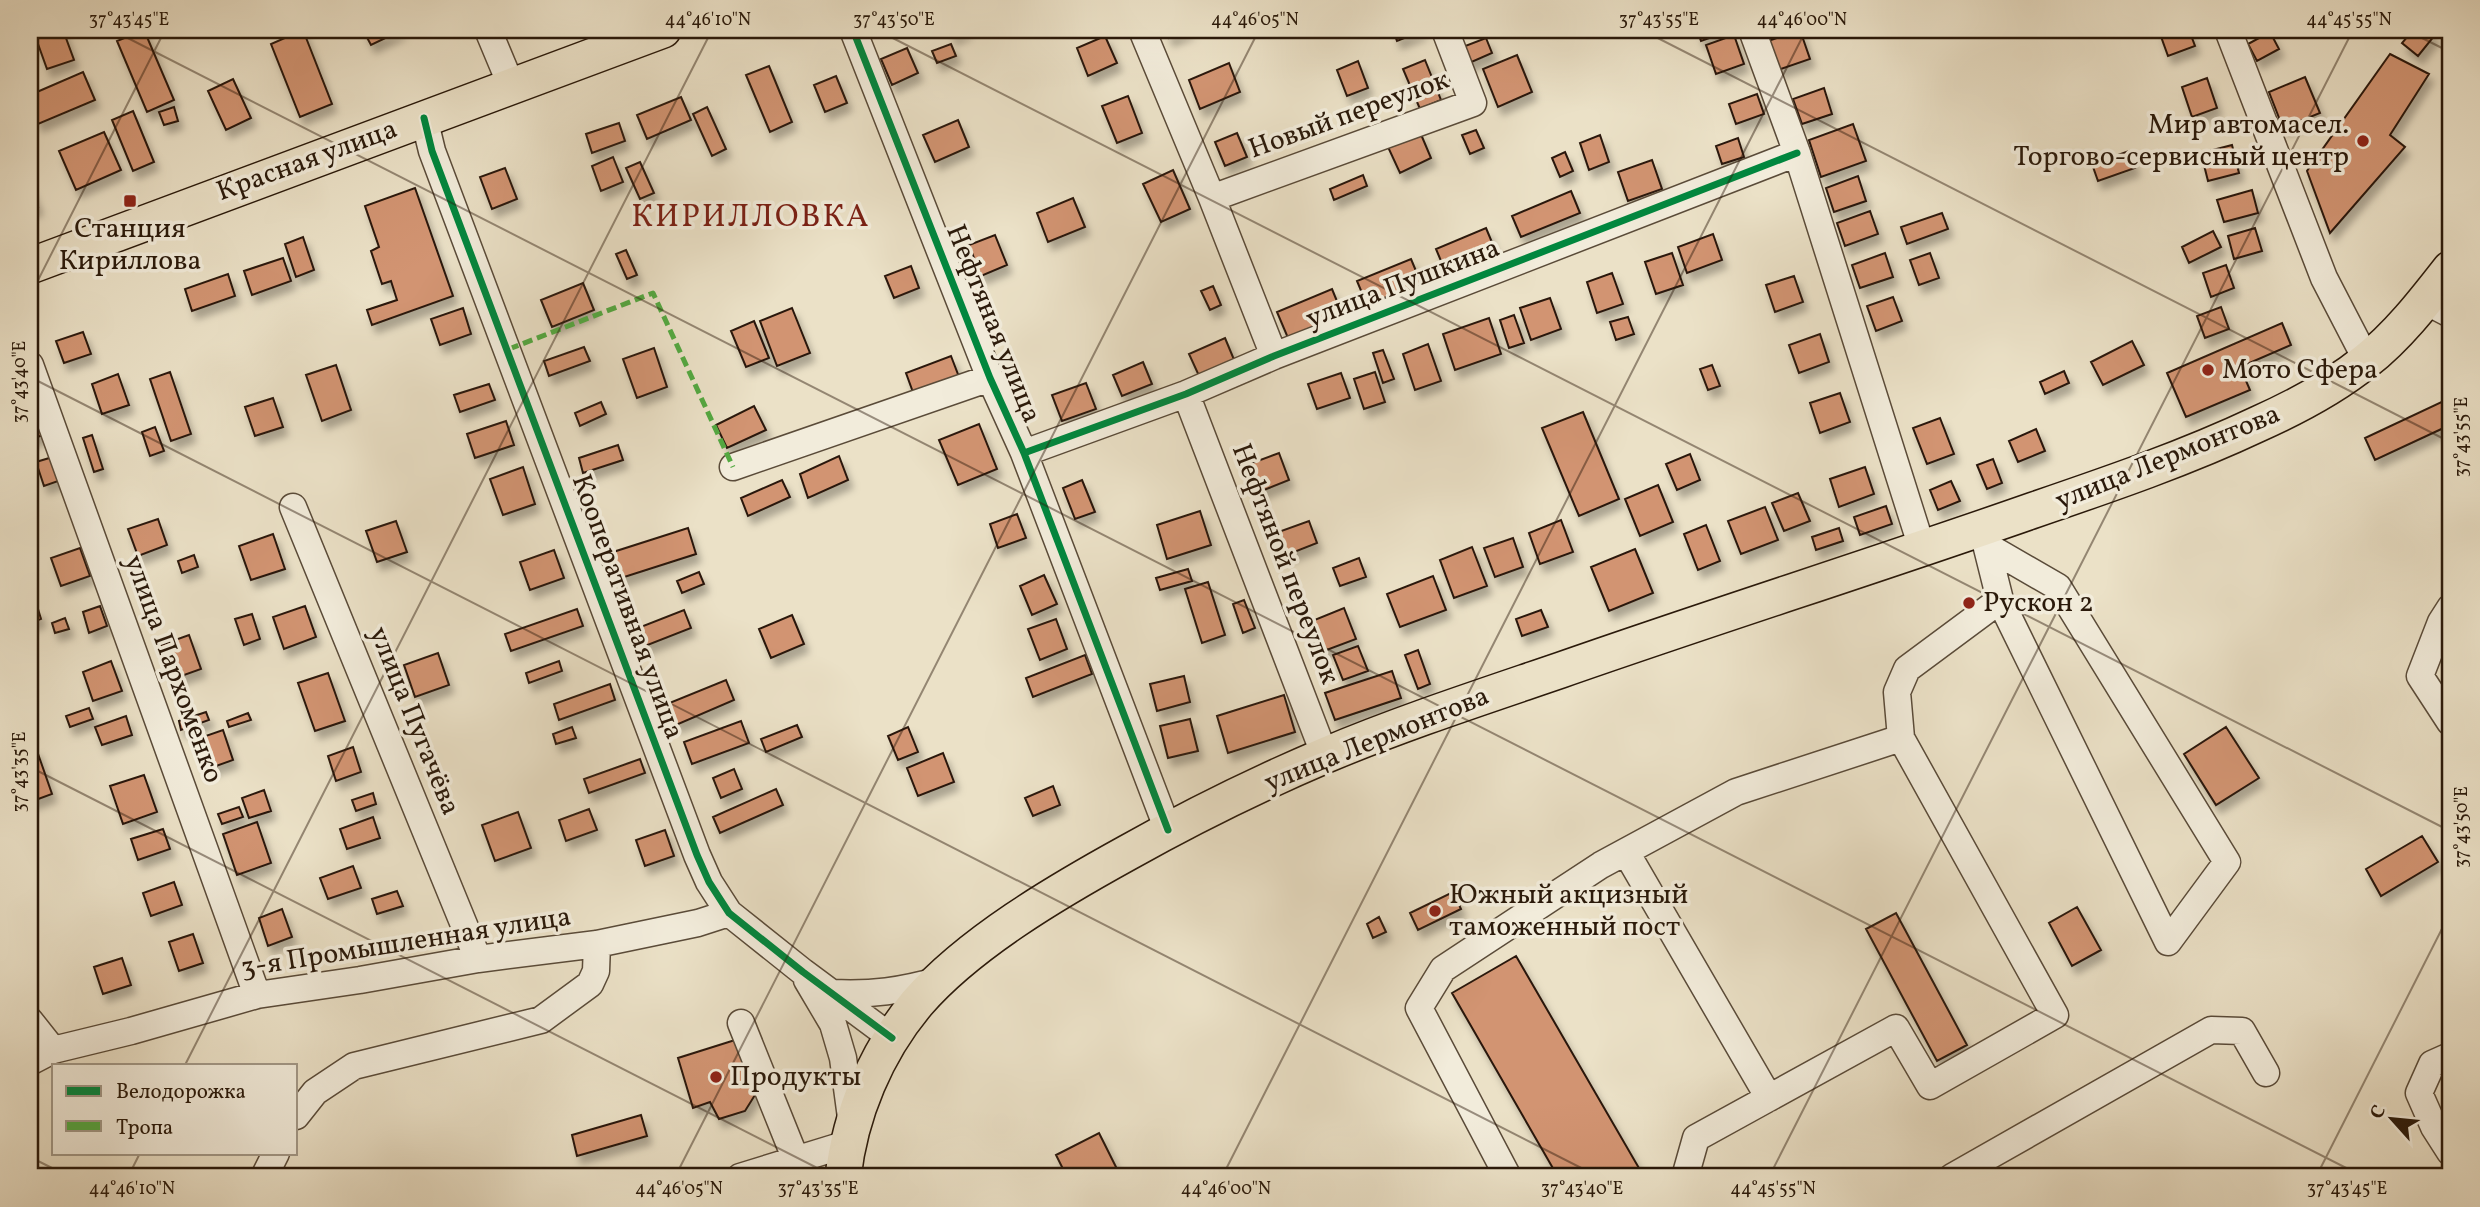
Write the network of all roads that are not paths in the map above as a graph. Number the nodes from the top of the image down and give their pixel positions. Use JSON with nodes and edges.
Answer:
{"nodes":[{"id":1,"x":488,"y":30,"type":"edge"},
{"id":2,"x":663,"y":30,"type":"edge"},
{"id":3,"x":853,"y":30,"type":"edge"},
{"id":4,"x":1142,"y":30,"type":"edge"},
{"id":5,"x":1445,"y":30,"type":"edge"},
{"id":6,"x":1752,"y":30,"type":"edge"},
{"id":7,"x":2228,"y":30,"type":"edge"},
{"id":8,"x":511,"y":85,"type":"junction"},
{"id":9,"x":424,"y":118,"type":"junction"},
{"id":10,"x":1797,"y":153,"type":"junction"},
{"id":11,"x":1213,"y":198,"type":"junction"},
{"id":12,"x":30,"y":266,"type":"edge"},
{"id":13,"x":2450,"y":269,"type":"edge"},
{"id":14,"x":2438,"y":308,"type":"edge"},
{"id":15,"x":1274,"y":356,"type":"junction"},
{"id":16,"x":2367,"y":361,"type":"junction"},
{"id":17,"x":30,"y":365,"type":"edge"},
{"id":18,"x":990,"y":378,"type":"junction"},
{"id":19,"x":1186,"y":394,"type":"junction"},
{"id":20,"x":1024,"y":453,"type":"junction"},
{"id":21,"x":733,"y":467,"type":"dead end"},
{"id":22,"x":293,"y":507,"type":"dead end"},
{"id":23,"x":1984,"y":537,"type":"junction"},
{"id":24,"x":1922,"y":548,"type":"junction"},
{"id":25,"x":2000,"y":600,"type":"junction"},
{"id":26,"x":2450,"y":608,"type":"edge"},
{"id":27,"x":2450,"y":722,"type":"edge"},
{"id":28,"x":1901,"y":738,"type":"junction"},
{"id":29,"x":1325,"y":756,"type":"junction"},
{"id":30,"x":1168,"y":830,"type":"junction"},
{"id":31,"x":1626,"y":852,"type":"junction"},
{"id":32,"x":729,"y":913,"type":"junction"},
{"id":33,"x":597,"y":944,"type":"junction"},
{"id":34,"x":478,"y":959,"type":"junction"},
{"id":35,"x":803,"y":972,"type":"junction"},
{"id":36,"x":940,"y":980,"type":"junction"},
{"id":37,"x":832,"y":993,"type":"junction"},
{"id":38,"x":257,"y":995,"type":"junction"},
{"id":39,"x":30,"y":1021,"type":"edge"},
{"id":40,"x":741,"y":1023,"type":"dead end"},
{"id":41,"x":892,"y":1038,"type":"junction"},
{"id":42,"x":53,"y":1050,"type":"junction"},
{"id":43,"x":2450,"y":1056,"type":"edge"},
{"id":44,"x":30,"y":1062,"type":"edge"},
{"id":45,"x":2266,"y":1073,"type":"dead end"},
{"id":46,"x":1769,"y":1098,"type":"junction"},
{"id":47,"x":298,"y":1113,"type":"edge"},
{"id":48,"x":847,"y":1149,"type":"edge"},
{"id":49,"x":2450,"y":1152,"type":"edge"},
{"id":50,"x":276,"y":1154,"type":"edge"},
{"id":51,"x":796,"y":1160,"type":"junction"},
{"id":52,"x":264,"y":1177,"type":"edge"},
{"id":53,"x":740,"y":1177,"type":"edge"},
{"id":54,"x":1508,"y":1177,"type":"edge"},
{"id":55,"x":1685,"y":1177,"type":"edge"},
{"id":56,"x":1952,"y":1177,"type":"edge"}],
"edges":[{"from":1,"to":8,"type":"street"},
{"from":2,"to":8,"type":"main road","name":"Красная улица"},
{"from":3,"to":18,"type":"street","name":"Нефтяная улица"},
{"from":4,"to":11,"type":"street"},
{"from":5,"to":11,"type":"street","name":"Новый переулок"},
{"from":6,"to":10,"type":"street"},
{"from":7,"to":16,"type":"street"},
{"from":8,"to":9,"type":"main road","name":"Красная улица"},
{"from":9,"to":12,"type":"main road","name":"Красная улица"},
{"from":9,"to":32,"type":"street","name":"Кооперативная улица"},
{"from":10,"to":15,"type":"street","name":"улица Пушкина"},
{"from":10,"to":24,"type":"street"},
{"from":11,"to":15,"type":"street"},
{"from":13,"to":14,"type":"main road","name":"улица Лермонтова"},
{"from":14,"to":16,"type":"main road","name":"улица Лермонтова"},
{"from":15,"to":19,"type":"street","name":"улица Пушкина"},
{"from":16,"to":23,"type":"main road","name":"улица Лермонтова"},
{"from":17,"to":38,"type":"street","name":"улица Пархоменко"},
{"from":18,"to":20,"type":"street","name":"Нефтяная улица"},
{"from":18,"to":21,"type":"street"},
{"from":19,"to":20,"type":"street","name":"улица Пушкина"},
{"from":19,"to":29,"type":"street","name":"Нефтяной переулок"},
{"from":20,"to":30,"type":"street","name":"Нефтяная улица"},
{"from":22,"to":34,"type":"street","name":"улица Пугачёва"},
{"from":23,"to":24,"type":"main road","name":"улица Лермонтова"},
{"from":23,"to":25,"type":"street"},
{"from":23,"to":25,"type":"street"},
{"from":24,"to":29,"type":"main road","name":"улица Лермонтова"},
{"from":25,"to":28,"type":"street"},
{"from":26,"to":27,"type":"street"},
{"from":28,"to":31,"type":"street"},
{"from":28,"to":46,"type":"street"},
{"from":29,"to":30,"type":"main road","name":"улица Лермонтова"},
{"from":30,"to":36,"type":"main road","name":"улица Лермонтова"},
{"from":31,"to":46,"type":"street"},
{"from":31,"to":54,"type":"street"},
{"from":32,"to":33,"type":"street","name":"3-я Промышленная улица"},
{"from":32,"to":35,"type":"street","name":"Кооперативная улица"},
{"from":33,"to":34,"type":"street","name":"3-я Промышленная улица"},
{"from":33,"to":47,"type":"street"},
{"from":34,"to":38,"type":"street","name":"3-я Промышленная улица"},
{"from":35,"to":37,"type":"street","name":"Кооперативная улица"},
{"from":35,"to":48,"type":"street"},
{"from":36,"to":37,"type":"street"},
{"from":36,"to":41,"type":"main road","name":"улица Лермонтова"},
{"from":37,"to":41,"type":"street","name":"Кооперативная улица"},
{"from":38,"to":42,"type":"street","name":"3-я Промышленная улица"},
{"from":39,"to":42,"type":"street"},
{"from":40,"to":51,"type":"street"},
{"from":41,"to":48,"type":"main road"},
{"from":42,"to":44,"type":"street","name":"3-я Промышленная улица"},
{"from":43,"to":49,"type":"street"},
{"from":45,"to":56,"type":"street"},
{"from":46,"to":55,"type":"street"},
{"from":48,"to":51,"type":"street"},
{"from":50,"to":52,"type":"street"},
{"from":51,"to":53,"type":"street"}]}
